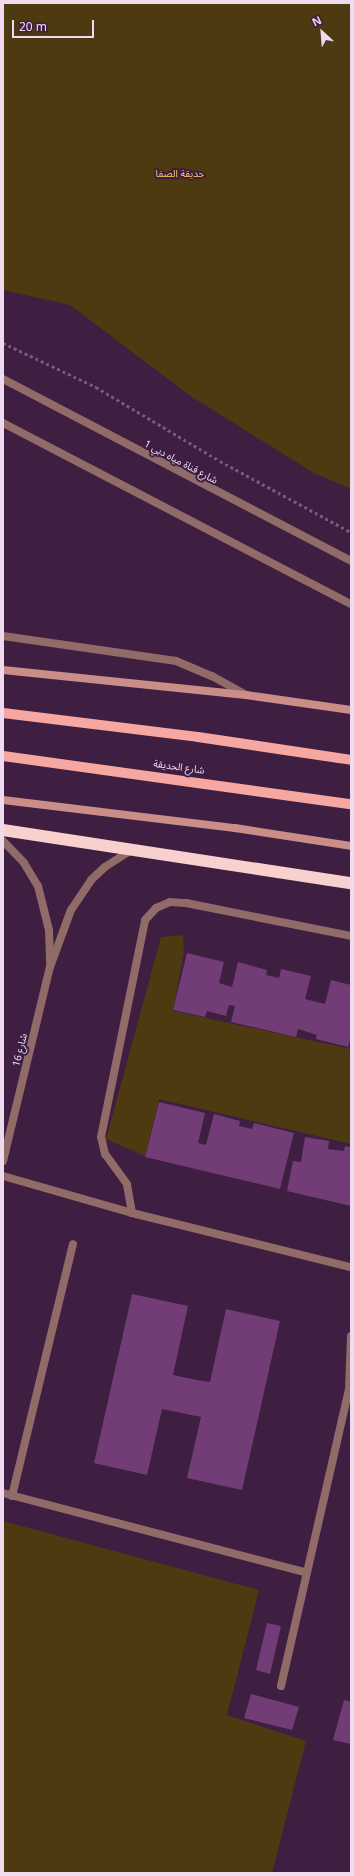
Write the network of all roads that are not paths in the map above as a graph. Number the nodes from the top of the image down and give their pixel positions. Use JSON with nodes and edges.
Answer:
{"nodes":[{"id":1,"x":3,"y":379,"type":"edge"},
{"id":2,"x":3,"y":423,"type":"edge"},
{"id":3,"x":351,"y":561,"type":"edge"},
{"id":4,"x":351,"y":604,"type":"edge"},
{"id":5,"x":3,"y":636,"type":"edge"},
{"id":6,"x":3,"y":670,"type":"edge"},
{"id":7,"x":246,"y":695,"type":"junction"},
{"id":8,"x":351,"y":710,"type":"edge"},
{"id":9,"x":3,"y":713,"type":"edge"},
{"id":10,"x":3,"y":756,"type":"edge"},
{"id":11,"x":351,"y":760,"type":"edge"},
{"id":12,"x":3,"y":800,"type":"edge"},
{"id":13,"x":351,"y":804,"type":"edge"},
{"id":14,"x":3,"y":830,"type":"edge"},
{"id":15,"x":3,"y":841,"type":"edge"},
{"id":16,"x":351,"y":846,"type":"edge"},
{"id":17,"x":134,"y":849,"type":"junction"},
{"id":18,"x":351,"y":883,"type":"edge"},
{"id":19,"x":351,"y":936,"type":"edge"},
{"id":20,"x":50,"y":968,"type":"junction"},
{"id":21,"x":3,"y":1161,"type":"edge"},
{"id":22,"x":3,"y":1176,"type":"edge"},
{"id":23,"x":132,"y":1212,"type":"junction"},
{"id":24,"x":73,"y":1244,"type":"dead end"},
{"id":25,"x":351,"y":1267,"type":"edge"},
{"id":26,"x":351,"y":1336,"type":"edge"},
{"id":27,"x":350,"y":1386,"type":"edge"},
{"id":28,"x":3,"y":1493,"type":"edge"},
{"id":29,"x":12,"y":1496,"type":"junction"},
{"id":30,"x":307,"y":1573,"type":"junction"},
{"id":31,"x":281,"y":1686,"type":"dead end"}],
"edges":[{"from":1,"to":3,"type":"street","name":"شارع قناة مياه دبي 1"},
{"from":2,"to":4,"type":"street"},
{"from":5,"to":7,"type":"street"},
{"from":6,"to":7,"type":"main road"},
{"from":7,"to":8,"type":"main road"},
{"from":9,"to":11,"type":"main road"},
{"from":10,"to":13,"type":"main road","name":"شارع الحديقة"},
{"from":12,"to":16,"type":"main road"},
{"from":14,"to":17,"type":"highway"},
{"from":15,"to":20,"type":"street","name":"شارع 16"},
{"from":17,"to":18,"type":"highway"},
{"from":17,"to":20,"type":"street","name":"شارع 16"},
{"from":19,"to":23,"type":"street"},
{"from":20,"to":21,"type":"street","name":"شارع 16"},
{"from":22,"to":23,"type":"street"},
{"from":23,"to":25,"type":"street"},
{"from":24,"to":29,"type":"street"},
{"from":26,"to":27,"type":"street"},
{"from":27,"to":30,"type":"street"},
{"from":28,"to":29,"type":"street"},
{"from":29,"to":30,"type":"street"},
{"from":30,"to":31,"type":"street"}]}
